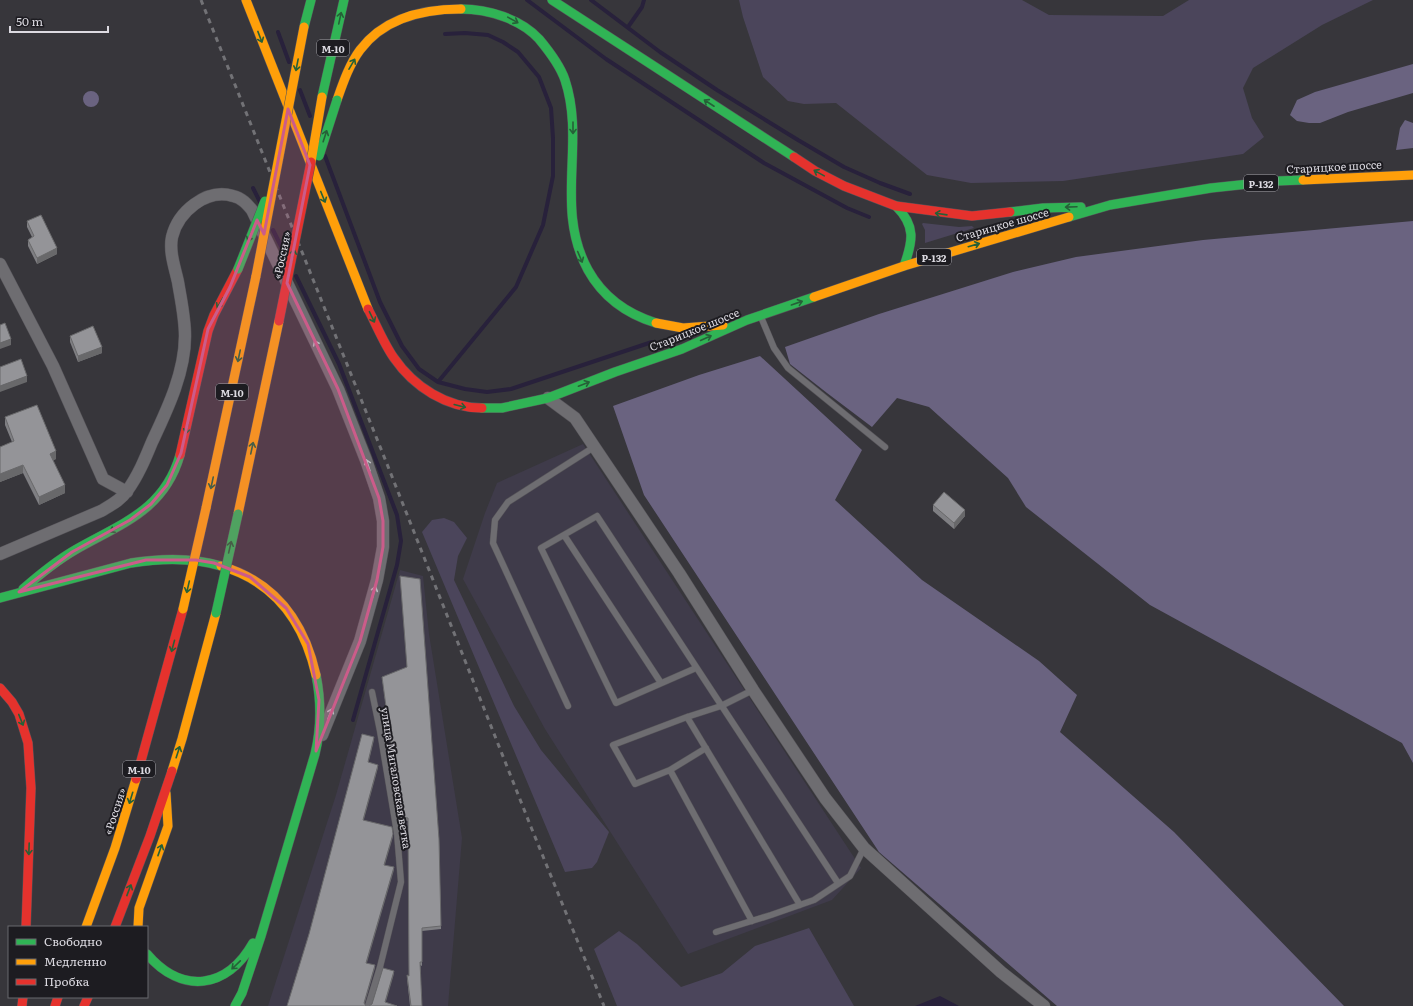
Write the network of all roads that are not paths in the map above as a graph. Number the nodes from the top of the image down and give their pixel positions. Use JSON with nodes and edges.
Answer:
{"nodes":[{"id":1,"x":246,"y":0,"type":"edge"},
{"id":2,"x":311,"y":0,"type":"edge"},
{"id":3,"x":344,"y":0,"type":"edge"},
{"id":4,"x":552,"y":0,"type":"edge"},
{"id":5,"x":276,"y":174,"type":"junction"},
{"id":6,"x":1413,"y":175,"type":"edge"},
{"id":7,"x":304,"y":200,"type":"junction"},
{"id":8,"x":1110,"y":205,"type":"junction"},
{"id":9,"x":896,"y":206,"type":"junction"},
{"id":10,"x":0,"y":264,"type":"edge"},
{"id":11,"x":904,"y":266,"type":"junction"},
{"id":12,"x":760,"y":316,"type":"junction"},
{"id":13,"x":747,"y":320,"type":"junction"},
{"id":14,"x":548,"y":398,"type":"junction"},
{"id":15,"x":594,"y":447,"type":"junction"},
{"id":16,"x":884,"y":447,"type":"dead end"},
{"id":17,"x":127,"y":492,"type":"junction"},
{"id":18,"x":564,"y":535,"type":"junction"},
{"id":19,"x":0,"y":554,"type":"edge"},
{"id":20,"x":19,"y":592,"type":"junction"},
{"id":21,"x":0,"y":598,"type":"edge"},
{"id":22,"x":696,"y":668,"type":"junction"},
{"id":23,"x":661,"y":684,"type":"junction"},
{"id":24,"x":0,"y":688,"type":"edge"},
{"id":25,"x":753,"y":690,"type":"junction"},
{"id":26,"x":372,"y":692,"type":"dead end"},
{"id":27,"x":568,"y":706,"type":"dead end"},
{"id":28,"x":721,"y":706,"type":"junction"},
{"id":29,"x":687,"y":717,"type":"junction"},
{"id":30,"x":706,"y":748,"type":"junction"},
{"id":31,"x":316,"y":751,"type":"junction"},
{"id":32,"x":670,"y":770,"type":"junction"},
{"id":33,"x":166,"y":790,"type":"junction"},
{"id":34,"x":864,"y":848,"type":"junction"},
{"id":35,"x":838,"y":883,"type":"junction"},
{"id":36,"x":800,"y":905,"type":"junction"},
{"id":37,"x":271,"y":908,"type":"junction"},
{"id":38,"x":752,"y":921,"type":"junction"},
{"id":39,"x":26,"y":926,"type":"edge"},
{"id":40,"x":86,"y":926,"type":"edge"},
{"id":41,"x":116,"y":926,"type":"edge"},
{"id":42,"x":138,"y":926,"type":"edge"},
{"id":43,"x":716,"y":932,"type":"dead end"},
{"id":44,"x":148,"y":955,"type":"edge"},
{"id":45,"x":235,"y":1006,"type":"edge"},
{"id":46,"x":368,"y":1006,"type":"edge"},
{"id":47,"x":1044,"y":1006,"type":"edge"}],
"edges":[{"from":1,"to":14,"type":"main road","name":"Старицкое шоссе","one_way":true},
{"from":2,"to":5,"type":"main road","name":"«Россия»","number":"М-10","one_way":true,"bridge":true},
{"from":7,"to":3,"type":"main road","name":"«Россия»","number":"М-10","one_way":true,"bridge":true},
{"from":9,"to":4,"type":"main road","one_way":true},
{"from":5,"to":20,"type":"main road","one_way":true,"bridge":true},
{"from":5,"to":40,"type":"main road","name":"«Россия»","number":"М-10","one_way":true,"bridge":true},
{"from":6,"to":8,"type":"main road","name":"Старицкое шоссе","number":"Р-132"},
{"from":7,"to":13,"type":"main road","one_way":true,"bridge":true},
{"from":33,"to":7,"type":"main road","name":"«Россия»","number":"М-10","one_way":true,"bridge":true},
{"from":8,"to":9,"type":"main road","one_way":true},
{"from":11,"to":8,"type":"main road","name":"Старицкое шоссе","number":"Р-132","one_way":true},
{"from":9,"to":11,"type":"main road"},
{"from":10,"to":17,"type":"street"},
{"from":12,"to":11,"type":"main road","name":"Старицкое шоссе","number":"Р-132","one_way":true},
{"from":12,"to":13,"type":"main road","name":"Старицкое шоссе"},
{"from":12,"to":16,"type":"lane"},
{"from":14,"to":13,"type":"main road","name":"Старицкое шоссе","one_way":true},
{"from":14,"to":15,"type":"street"},
{"from":15,"to":25,"type":"street"},
{"from":15,"to":27,"type":"lane"},
{"from":17,"to":19,"type":"street"},
{"from":31,"to":17,"type":"street","one_way":true},
{"from":18,"to":22,"type":"lane"},
{"from":18,"to":23,"type":"lane"},
{"from":18,"to":23,"type":"lane"},
{"from":20,"to":21,"type":"main road"},
{"from":20,"to":31,"type":"main road"},
{"from":22,"to":23,"type":"lane"},
{"from":22,"to":28,"type":"lane"},
{"from":24,"to":39,"type":"main road","one_way":true},
{"from":25,"to":28,"type":"lane"},
{"from":25,"to":34,"type":"street"},
{"from":26,"to":46,"type":"lane","name":"улица Мигаловская ветка"},
{"from":28,"to":29,"type":"lane"},
{"from":28,"to":35,"type":"lane"},
{"from":29,"to":30,"type":"lane"},
{"from":29,"to":32,"type":"lane"},
{"from":30,"to":32,"type":"lane"},
{"from":30,"to":36,"type":"lane"},
{"from":31,"to":37,"type":"main road"},
{"from":32,"to":38,"type":"lane"},
{"from":41,"to":33,"type":"main road","number":"М-10","one_way":true},
{"from":42,"to":33,"type":"main road","one_way":true},
{"from":34,"to":35,"type":"lane"},
{"from":34,"to":47,"type":"street"},
{"from":35,"to":36,"type":"lane"},
{"from":36,"to":38,"type":"lane"},
{"from":37,"to":44,"type":"main road","one_way":true},
{"from":37,"to":45,"type":"main road"},
{"from":38,"to":43,"type":"lane"}]}
